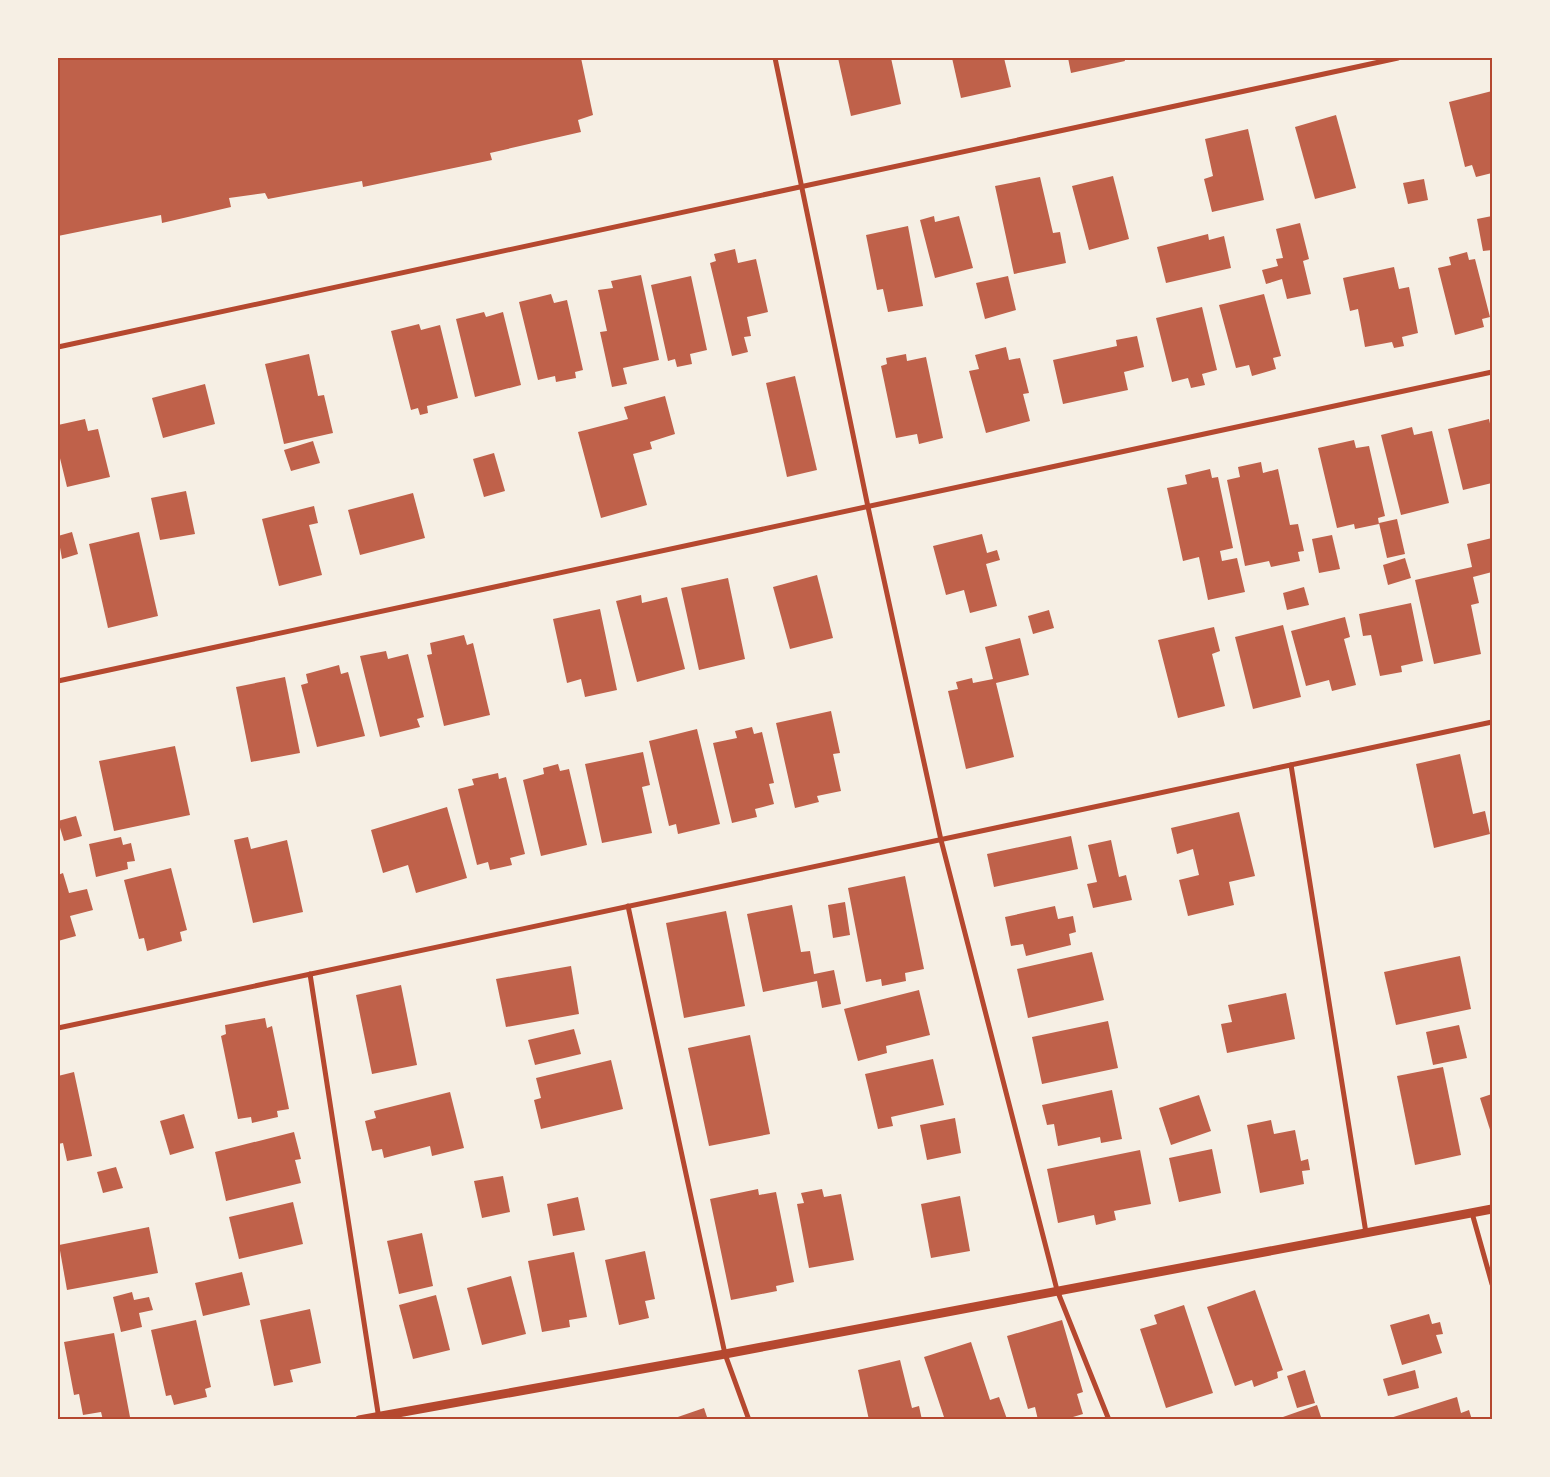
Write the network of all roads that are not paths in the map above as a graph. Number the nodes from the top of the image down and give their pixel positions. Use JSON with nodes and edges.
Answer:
{"nodes":[{"id":1,"x":775,"y":58,"type":"edge"},
{"id":2,"x":1398,"y":58,"type":"edge"},
{"id":3,"x":802,"y":186,"type":"junction"},
{"id":4,"x":58,"y":347,"type":"edge"},
{"id":5,"x":1492,"y":372,"type":"edge"},
{"id":6,"x":868,"y":507,"type":"junction"},
{"id":7,"x":58,"y":681,"type":"edge"},
{"id":8,"x":1492,"y":722,"type":"edge"},
{"id":9,"x":1291,"y":765,"type":"junction"},
{"id":10,"x":941,"y":840,"type":"junction"},
{"id":11,"x":628,"y":906,"type":"junction"},
{"id":12,"x":310,"y":974,"type":"junction"},
{"id":13,"x":58,"y":1028,"type":"edge"},
{"id":14,"x":1492,"y":1209,"type":"edge"},
{"id":15,"x":1472,"y":1214,"type":"junction"},
{"id":16,"x":1366,"y":1233,"type":"junction"},
{"id":17,"x":1492,"y":1284,"type":"edge"},
{"id":18,"x":1057,"y":1290,"type":"junction"},
{"id":19,"x":725,"y":1354,"type":"junction"},
{"id":20,"x":379,"y":1418,"type":"edge"},
{"id":21,"x":359,"y":1420,"type":"edge"},
{"id":22,"x":749,"y":1420,"type":"edge"},
{"id":23,"x":1109,"y":1420,"type":"edge"}],
"edges":[{"from":1,"to":3,"type":"street"},
{"from":2,"to":3,"type":"street"},
{"from":3,"to":4,"type":"street"},
{"from":3,"to":6,"type":"street"},
{"from":5,"to":6,"type":"street"},
{"from":6,"to":7,"type":"street"},
{"from":6,"to":10,"type":"street"},
{"from":8,"to":9,"type":"street"},
{"from":9,"to":10,"type":"street"},
{"from":9,"to":16,"type":"street"},
{"from":10,"to":11,"type":"street"},
{"from":10,"to":18,"type":"street"},
{"from":11,"to":12,"type":"street"},
{"from":11,"to":19,"type":"street"},
{"from":12,"to":13,"type":"street"},
{"from":12,"to":20,"type":"street"},
{"from":14,"to":15,"type":"street"},
{"from":15,"to":16,"type":"street"},
{"from":15,"to":17,"type":"street"},
{"from":16,"to":18,"type":"street"},
{"from":18,"to":19,"type":"street"},
{"from":18,"to":23,"type":"street"},
{"from":19,"to":20,"type":"street"},
{"from":19,"to":22,"type":"street"},
{"from":20,"to":21,"type":"street"}]}
